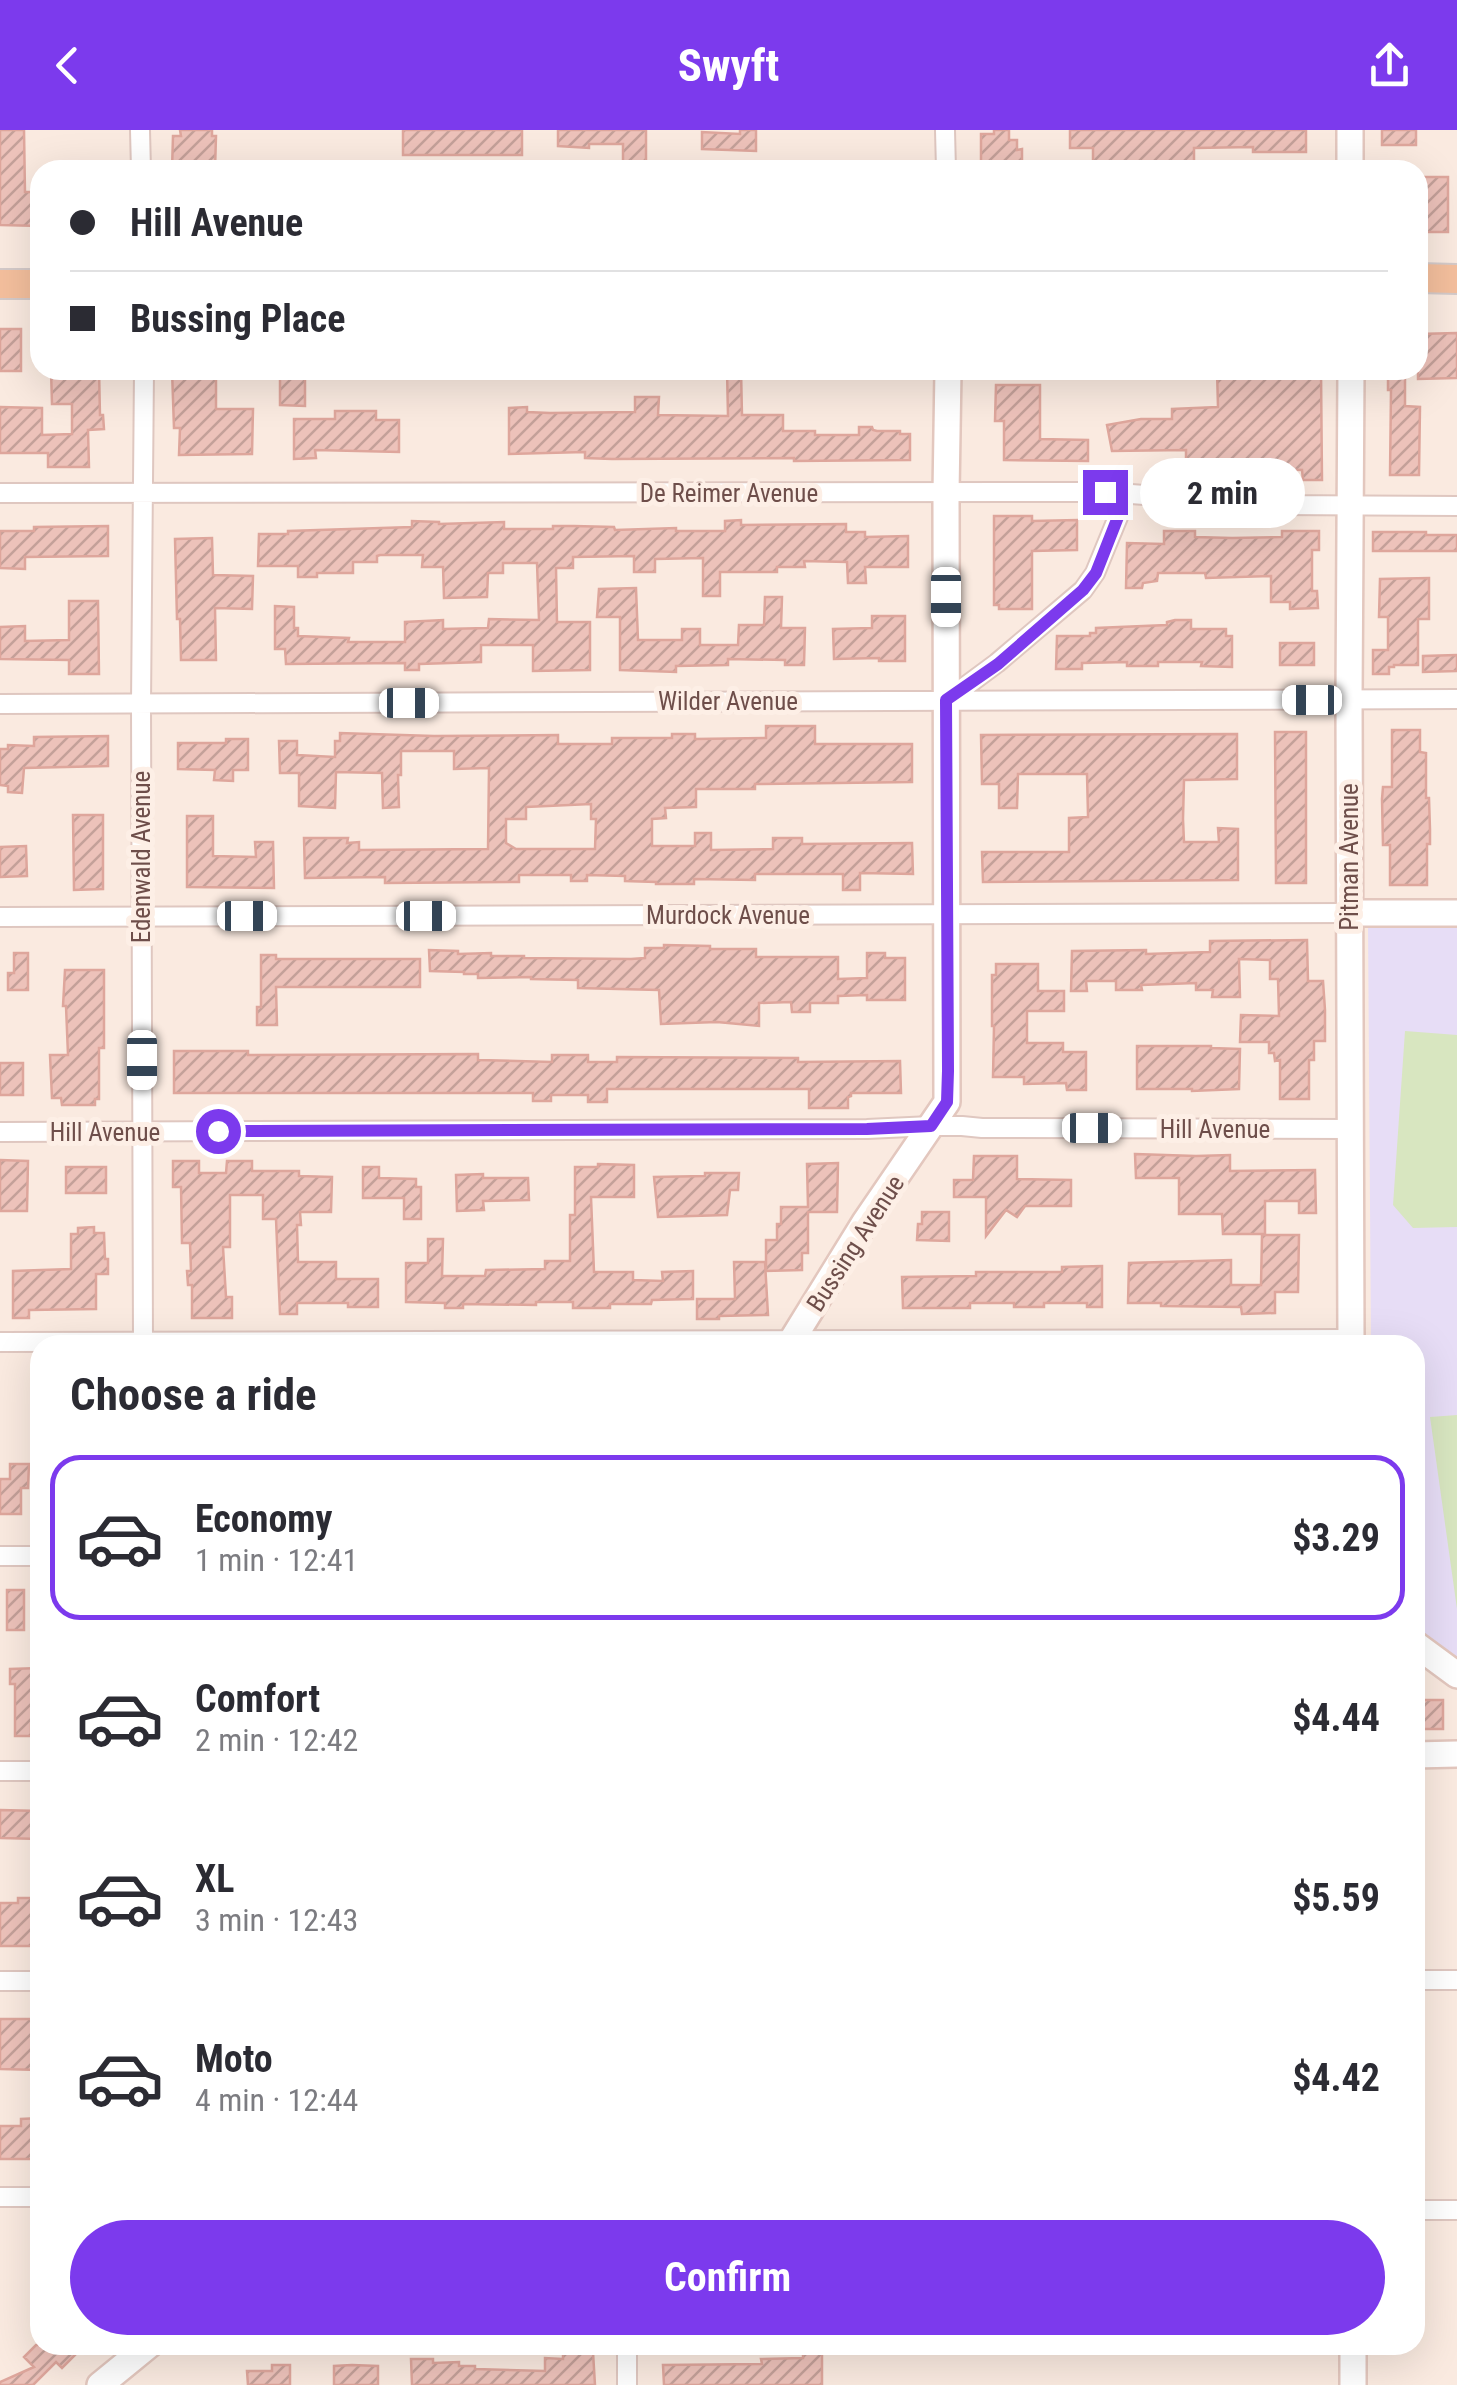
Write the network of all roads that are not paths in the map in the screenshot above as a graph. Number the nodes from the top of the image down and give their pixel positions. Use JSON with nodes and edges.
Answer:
{"nodes":[{"id":1,"x":140,"y":130,"type":"edge"},
{"id":2,"x":945,"y":130,"type":"edge"},
{"id":3,"x":1350,"y":130,"type":"edge"},
{"id":4,"x":142,"y":160,"type":"edge"},
{"id":5,"x":946,"y":160,"type":"edge"},
{"id":6,"x":1350,"y":160,"type":"edge"},
{"id":7,"x":1428,"y":278,"type":"edge"},
{"id":8,"x":1457,"y":278,"type":"edge"},
{"id":9,"x":0,"y":284,"type":"edge"},
{"id":10,"x":30,"y":284,"type":"edge"},
{"id":11,"x":144,"y":380,"type":"edge"},
{"id":12,"x":948,"y":380,"type":"edge"},
{"id":13,"x":1351,"y":380,"type":"edge"},
{"id":14,"x":1105,"y":492,"type":"junction"},
{"id":15,"x":144,"y":493,"type":"junction"},
{"id":16,"x":946,"y":493,"type":"junction"},
{"id":17,"x":0,"y":494,"type":"edge"},
{"id":18,"x":1350,"y":506,"type":"junction"},
{"id":19,"x":1457,"y":506,"type":"edge"},
{"id":20,"x":946,"y":700,"type":"junction"},
{"id":21,"x":1349,"y":700,"type":"junction"},
{"id":22,"x":1457,"y":700,"type":"edge"},
{"id":23,"x":0,"y":704,"type":"edge"},
{"id":24,"x":141,"y":704,"type":"junction"},
{"id":25,"x":1350,"y":913,"type":"junction"},
{"id":26,"x":1457,"y":913,"type":"edge"},
{"id":27,"x":946,"y":914,"type":"junction"},
{"id":28,"x":142,"y":916,"type":"junction"},
{"id":29,"x":0,"y":917,"type":"edge"},
{"id":30,"x":931,"y":1126,"type":"junction"},
{"id":31,"x":1350,"y":1129,"type":"junction"},
{"id":32,"x":0,"y":1132,"type":"edge"},
{"id":33,"x":142,"y":1132,"type":"junction"},
{"id":34,"x":142,"y":1335,"type":"edge"},
{"id":35,"x":795,"y":1335,"type":"edge"},
{"id":36,"x":1350,"y":1335,"type":"edge"},
{"id":37,"x":0,"y":1342,"type":"edge"},
{"id":38,"x":30,"y":1342,"type":"edge"},
{"id":39,"x":0,"y":1556,"type":"edge"},
{"id":40,"x":30,"y":1556,"type":"edge"},
{"id":41,"x":1425,"y":1651,"type":"edge"},
{"id":42,"x":1457,"y":1675,"type":"edge"},
{"id":43,"x":1457,"y":1754,"type":"edge"},
{"id":44,"x":1425,"y":1755,"type":"edge"},
{"id":45,"x":30,"y":1770,"type":"edge"},
{"id":46,"x":0,"y":1771,"type":"edge"},
{"id":47,"x":30,"y":1980,"type":"edge"},
{"id":48,"x":1425,"y":1980,"type":"edge"},
{"id":49,"x":1457,"y":1980,"type":"edge"},
{"id":50,"x":0,"y":1981,"type":"edge"},
{"id":51,"x":0,"y":2197,"type":"edge"},
{"id":52,"x":30,"y":2197,"type":"edge"},
{"id":53,"x":1425,"y":2210,"type":"edge"},
{"id":54,"x":1457,"y":2210,"type":"edge"},
{"id":55,"x":137,"y":2355,"type":"edge"},
{"id":56,"x":627,"y":2355,"type":"edge"},
{"id":57,"x":1352,"y":2355,"type":"edge"},
{"id":58,"x":100,"y":2385,"type":"edge"},
{"id":59,"x":628,"y":2385,"type":"edge"},
{"id":60,"x":1353,"y":2385,"type":"edge"}],
"edges":[{"from":1,"to":4,"type":"street"},
{"from":2,"to":5,"type":"street"},
{"from":3,"to":6,"type":"street"},
{"from":7,"to":8,"type":"main road"},
{"from":9,"to":10,"type":"main road"},
{"from":11,"to":15,"type":"street","name":"Edenwald Avenue"},
{"from":12,"to":16,"type":"street","name":"Bussing Avenue"},
{"from":13,"to":18,"type":"street","name":"Pitman Avenue"},
{"from":14,"to":16,"type":"street","name":"De Reimer Avenue"},
{"from":14,"to":18,"type":"street","name":"De Reimer Avenue"},
{"from":14,"to":20,"type":"street"},
{"from":15,"to":16,"type":"street","name":"De Reimer Avenue"},
{"from":15,"to":17,"type":"street","name":"De Reimer Avenue"},
{"from":15,"to":24,"type":"street","name":"Edenwald Avenue"},
{"from":16,"to":20,"type":"street","name":"Bussing Avenue"},
{"from":18,"to":19,"type":"street","name":"De Reimer Avenue"},
{"from":18,"to":21,"type":"street","name":"Pitman Avenue"},
{"from":20,"to":21,"type":"street","name":"Wilder Avenue"},
{"from":20,"to":24,"type":"street","name":"Wilder Avenue"},
{"from":20,"to":27,"type":"street","name":"Bussing Avenue"},
{"from":21,"to":22,"type":"street","name":"Wilder Avenue"},
{"from":21,"to":25,"type":"street","name":"Pitman Avenue"},
{"from":23,"to":24,"type":"street","name":"Wilder Avenue"},
{"from":24,"to":28,"type":"street","name":"Edenwald Avenue"},
{"from":25,"to":26,"type":"street","name":"Murdock Avenue"},
{"from":25,"to":27,"type":"street","name":"Murdock Avenue"},
{"from":25,"to":31,"type":"street","name":"Pitman Avenue"},
{"from":27,"to":28,"type":"street","name":"Murdock Avenue"},
{"from":27,"to":30,"type":"street","name":"Bussing Avenue"},
{"from":28,"to":29,"type":"street","name":"Murdock Avenue"},
{"from":28,"to":33,"type":"street","name":"Edenwald Avenue"},
{"from":30,"to":31,"type":"street","name":"Hill Avenue"},
{"from":30,"to":33,"type":"street","name":"Hill Avenue"},
{"from":30,"to":35,"type":"street","name":"Bussing Avenue"},
{"from":31,"to":36,"type":"street","name":"Pitman Avenue"},
{"from":32,"to":33,"type":"street","name":"Hill Avenue"},
{"from":33,"to":34,"type":"street","name":"Edenwald Avenue"},
{"from":37,"to":38,"type":"street"},
{"from":39,"to":40,"type":"street"},
{"from":41,"to":42,"type":"street"},
{"from":43,"to":44,"type":"street"},
{"from":45,"to":46,"type":"street"},
{"from":47,"to":50,"type":"street"},
{"from":48,"to":49,"type":"street"},
{"from":51,"to":52,"type":"street"},
{"from":53,"to":54,"type":"street"},
{"from":55,"to":58,"type":"street"},
{"from":56,"to":59,"type":"street"},
{"from":57,"to":60,"type":"street"}]}
